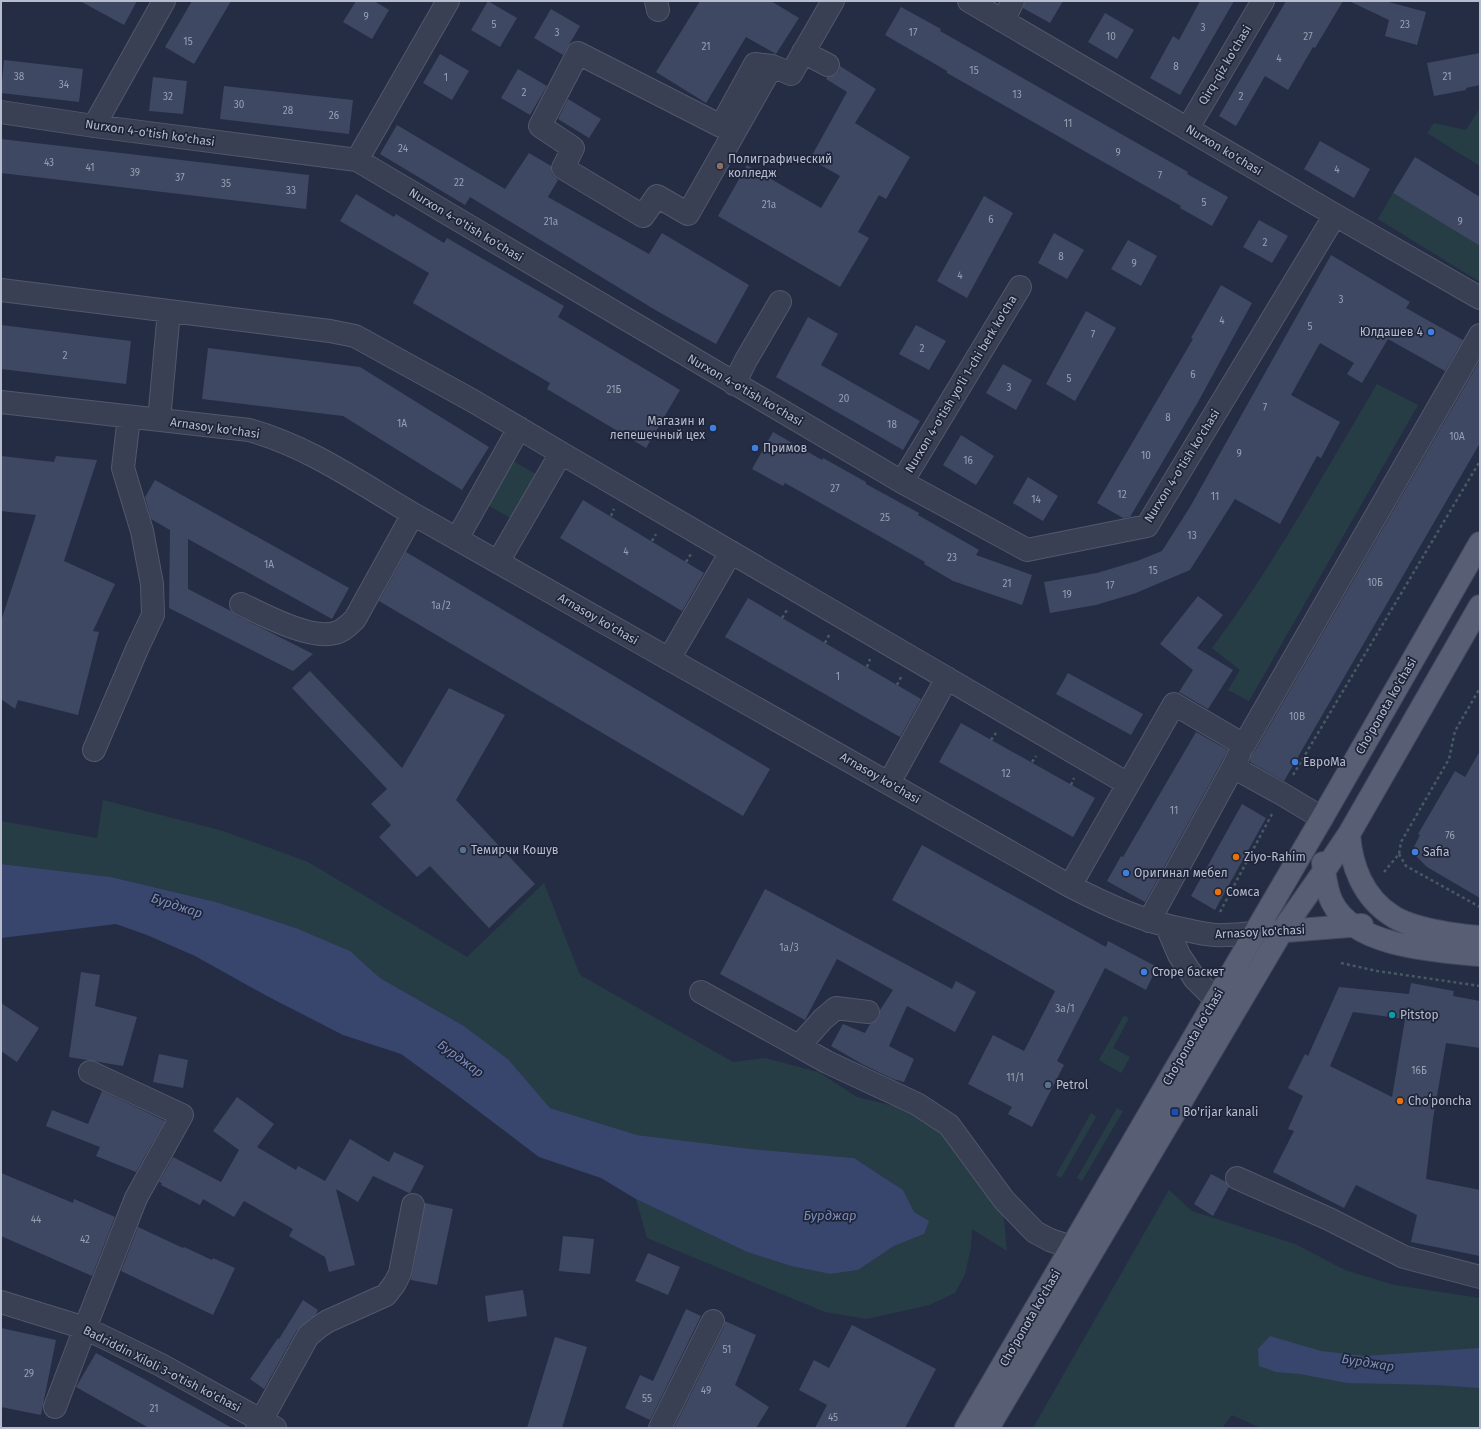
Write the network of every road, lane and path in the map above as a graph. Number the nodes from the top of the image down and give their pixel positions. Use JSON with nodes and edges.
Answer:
{"nodes":[{"id":1,"x":164,"y":1,"type":"edge"},
{"id":2,"x":448,"y":1,"type":"edge"},
{"id":3,"x":969,"y":1,"type":"edge"},
{"id":4,"x":1014,"y":1,"type":"edge"},
{"id":5,"x":1263,"y":1,"type":"edge"},
{"id":6,"x":825,"y":4,"type":"edge"},
{"id":7,"x":1003,"y":21,"type":"junction"},
{"id":8,"x":803,"y":52,"type":"junction"},
{"id":9,"x":828,"y":65,"type":"dead end"},
{"id":10,"x":772,"y":66,"type":"junction"},
{"id":11,"x":1,"y":112,"type":"edge"},
{"id":12,"x":94,"y":126,"type":"junction"},
{"id":13,"x":1188,"y":128,"type":"junction"},
{"id":14,"x":357,"y":160,"type":"junction"},
{"id":15,"x":1335,"y":215,"type":"junction"},
{"id":16,"x":1020,"y":287,"type":"dead end"},
{"id":17,"x":1,"y":290,"type":"edge"},
{"id":18,"x":1480,"y":298,"type":"edge"},
{"id":19,"x":780,"y":302,"type":"dead end"},
{"id":20,"x":169,"y":311,"type":"junction"},
{"id":21,"x":1480,"y":335,"type":"edge"},
{"id":22,"x":734,"y":384,"type":"junction"},
{"id":23,"x":1,"y":402,"type":"edge"},
{"id":24,"x":129,"y":417,"type":"junction"},
{"id":25,"x":159,"y":420,"type":"junction"},
{"id":26,"x":519,"y":428,"type":"junction"},
{"id":27,"x":561,"y":452,"type":"junction"},
{"id":28,"x":1480,"y":460,"type":"edge"},
{"id":29,"x":902,"y":482,"type":"junction"},
{"id":30,"x":413,"y":514,"type":"junction"},
{"id":31,"x":457,"y":539,"type":"junction"},
{"id":32,"x":1480,"y":543,"type":"edge"},
{"id":33,"x":732,"y":552,"type":"junction"},
{"id":34,"x":498,"y":562,"type":"junction"},
{"id":35,"x":240,"y":604,"type":"dead end"},
{"id":36,"x":1480,"y":606,"type":"edge"},
{"id":37,"x":669,"y":659,"type":"junction"},
{"id":38,"x":948,"y":678,"type":"junction"},
{"id":39,"x":1480,"y":688,"type":"edge"},
{"id":40,"x":1244,"y":745,"type":"junction"},
{"id":41,"x":94,"y":750,"type":"dead end"},
{"id":42,"x":1233,"y":767,"type":"junction"},
{"id":43,"x":889,"y":783,"type":"junction"},
{"id":44,"x":1128,"y":784,"type":"junction"},
{"id":45,"x":1282,"y":794,"type":"junction"},
{"id":46,"x":1322,"y":818,"type":"junction"},
{"id":47,"x":1349,"y":834,"type":"junction"},
{"id":48,"x":1399,"y":854,"type":"junction"},
{"id":49,"x":1324,"y":871,"type":"junction"},
{"id":50,"x":1384,"y":872,"type":"dead end"},
{"id":51,"x":1070,"y":886,"type":"junction"},
{"id":52,"x":1480,"y":907,"type":"edge"},
{"id":53,"x":1403,"y":922,"type":"junction"},
{"id":54,"x":1158,"y":924,"type":"junction"},
{"id":55,"x":1353,"y":925,"type":"junction"},
{"id":56,"x":1282,"y":931,"type":"junction"},
{"id":57,"x":1254,"y":933,"type":"junction"},
{"id":58,"x":1208,"y":935,"type":"junction"},
{"id":59,"x":1480,"y":937,"type":"edge"},
{"id":60,"x":1480,"y":955,"type":"edge"},
{"id":61,"x":1341,"y":964,"type":"dead end"},
{"id":62,"x":1480,"y":986,"type":"edge"},
{"id":63,"x":700,"y":992,"type":"dead end"},
{"id":64,"x":1215,"y":999,"type":"junction"},
{"id":65,"x":868,"y":1012,"type":"dead end"},
{"id":66,"x":799,"y":1046,"type":"junction"},
{"id":67,"x":90,"y":1072,"type":"dead end"},
{"id":68,"x":1237,"y":1178,"type":"dead end"},
{"id":69,"x":413,"y":1205,"type":"dead end"},
{"id":70,"x":1075,"y":1253,"type":"junction"},
{"id":71,"x":1480,"y":1277,"type":"edge"},
{"id":72,"x":1,"y":1302,"type":"edge"},
{"id":73,"x":713,"y":1321,"type":"dead end"},
{"id":74,"x":84,"y":1328,"type":"junction"},
{"id":75,"x":1034,"y":1331,"type":"junction"},
{"id":76,"x":55,"y":1407,"type":"dead end"},
{"id":77,"x":264,"y":1425,"type":"edge"},
{"id":78,"x":660,"y":1428,"type":"edge"},
{"id":79,"x":966,"y":1428,"type":"edge"},
{"id":80,"x":988,"y":1428,"type":"edge"}],
"edges":[{"from":1,"to":12,"type":"street"},
{"from":2,"to":14,"type":"street"},
{"from":3,"to":7,"type":"street","name":"Nurxon ko'chasi"},
{"from":4,"to":7,"type":"street"},
{"from":5,"to":13,"type":"street","name":"Qirq-qiz ko'chasi"},
{"from":6,"to":8,"type":"street"},
{"from":7,"to":13,"type":"street","name":"Nurxon ko'chasi"},
{"from":8,"to":9,"type":"street"},
{"from":8,"to":10,"type":"street"},
{"from":10,"to":10,"type":"street"},
{"from":11,"to":12,"type":"street","name":"Nurxon 4-o'tish ko'chasi"},
{"from":12,"to":14,"type":"street","name":"Nurxon 4-o'tish ko'chasi"},
{"from":13,"to":15,"type":"street","name":"Nurxon ko'chasi"},
{"from":14,"to":22,"type":"street","name":"Nurxon 4-o'tish ko'chasi"},
{"from":15,"to":18,"type":"street","name":"Nurxon ko'chasi"},
{"from":15,"to":29,"type":"street","name":"Nurxon 4-o'tish ko'chasi"},
{"from":16,"to":29,"type":"street","name":"Nurxon 4-o'tish yo'li 1-chi berk ko'cha"},
{"from":17,"to":20,"type":"street"},
{"from":19,"to":22,"type":"street"},
{"from":20,"to":25,"type":"street"},
{"from":20,"to":26,"type":"street"},
{"from":21,"to":40,"type":"street"},
{"from":22,"to":29,"type":"street","name":"Nurxon 4-o'tish ko'chasi"},
{"from":23,"to":24,"type":"street","name":"Arnasoy ko'chasi"},
{"from":24,"to":25,"type":"street","name":"Arnasoy ko'chasi"},
{"from":24,"to":41,"type":"street"},
{"from":25,"to":30,"type":"street","name":"Arnasoy ko'chasi"},
{"from":26,"to":27,"type":"street"},
{"from":26,"to":31,"type":"street"},
{"from":27,"to":33,"type":"street"},
{"from":27,"to":34,"type":"street"},
{"from":28,"to":45,"type":"path"},
{"from":30,"to":31,"type":"street","name":"Arnasoy ko'chasi"},
{"from":30,"to":35,"type":"street"},
{"from":31,"to":34,"type":"street","name":"Arnasoy ko'chasi"},
{"from":32,"to":46,"type":"main road","name":"Cho'ponota ko'chasi"},
{"from":33,"to":37,"type":"street"},
{"from":33,"to":38,"type":"street"},
{"from":34,"to":37,"type":"street","name":"Arnasoy ko'chasi"},
{"from":36,"to":47,"type":"main road","name":"Cho'ponota ko'chasi"},
{"from":37,"to":43,"type":"street","name":"Arnasoy ko'chasi"},
{"from":38,"to":43,"type":"street"},
{"from":38,"to":44,"type":"street"},
{"from":39,"to":48,"type":"path"},
{"from":40,"to":42,"type":"street"},
{"from":40,"to":44,"type":"street"},
{"from":42,"to":45,"type":"street"},
{"from":42,"to":54,"type":"street"},
{"from":43,"to":51,"type":"street","name":"Arnasoy ko'chasi"},
{"from":44,"to":51,"type":"street"},
{"from":45,"to":46,"type":"street"},
{"from":45,"to":58,"type":"path"},
{"from":46,"to":49,"type":"main road"},
{"from":46,"to":57,"type":"main road","name":"Cho'ponota ko'chasi"},
{"from":47,"to":49,"type":"main road","name":"Cho'ponota ko'chasi"},
{"from":47,"to":53,"type":"main road","name":"Arnasoy ko'chasi"},
{"from":48,"to":50,"type":"path"},
{"from":48,"to":52,"type":"path"},
{"from":49,"to":55,"type":"main road"},
{"from":49,"to":56,"type":"main road","name":"Cho'ponota ko'chasi"},
{"from":51,"to":54,"type":"street","name":"Arnasoy ko'chasi"},
{"from":53,"to":55,"type":"main road","name":"Arnasoy ko'chasi"},
{"from":53,"to":59,"type":"main road","name":"Arnasoy ko'chasi"},
{"from":54,"to":58,"type":"street","name":"Arnasoy ko'chasi"},
{"from":54,"to":64,"type":"street"},
{"from":55,"to":56,"type":"main road","name":"Arnasoy ko'chasi"},
{"from":55,"to":60,"type":"main road"},
{"from":56,"to":57,"type":"main road","name":"Arnasoy ko'chasi"},
{"from":56,"to":70,"type":"main road","name":"Cho'ponota ko'chasi"},
{"from":57,"to":58,"type":"street","name":"Arnasoy ko'chasi"},
{"from":57,"to":64,"type":"main road","name":"Cho'ponota ko'chasi"},
{"from":61,"to":62,"type":"path"},
{"from":63,"to":66,"type":"street"},
{"from":64,"to":70,"type":"main road","name":"Cho'ponota ko'chasi"},
{"from":65,"to":66,"type":"street"},
{"from":66,"to":70,"type":"street"},
{"from":67,"to":74,"type":"street"},
{"from":68,"to":71,"type":"street"},
{"from":69,"to":77,"type":"street"},
{"from":70,"to":75,"type":"main road","name":"Cho'ponota ko'chasi"},
{"from":72,"to":74,"type":"street","name":"Badriddin Xiloli 3-o'tish ko'chasi"},
{"from":73,"to":78,"type":"street"},
{"from":74,"to":76,"type":"street"},
{"from":74,"to":77,"type":"street","name":"Badriddin Xiloli 3-o'tish ko'chasi"},
{"from":75,"to":79,"type":"main road","name":"Cho'ponota ko'chasi"},
{"from":75,"to":80,"type":"main road","name":"Cho'ponota ko'chasi"}]}
